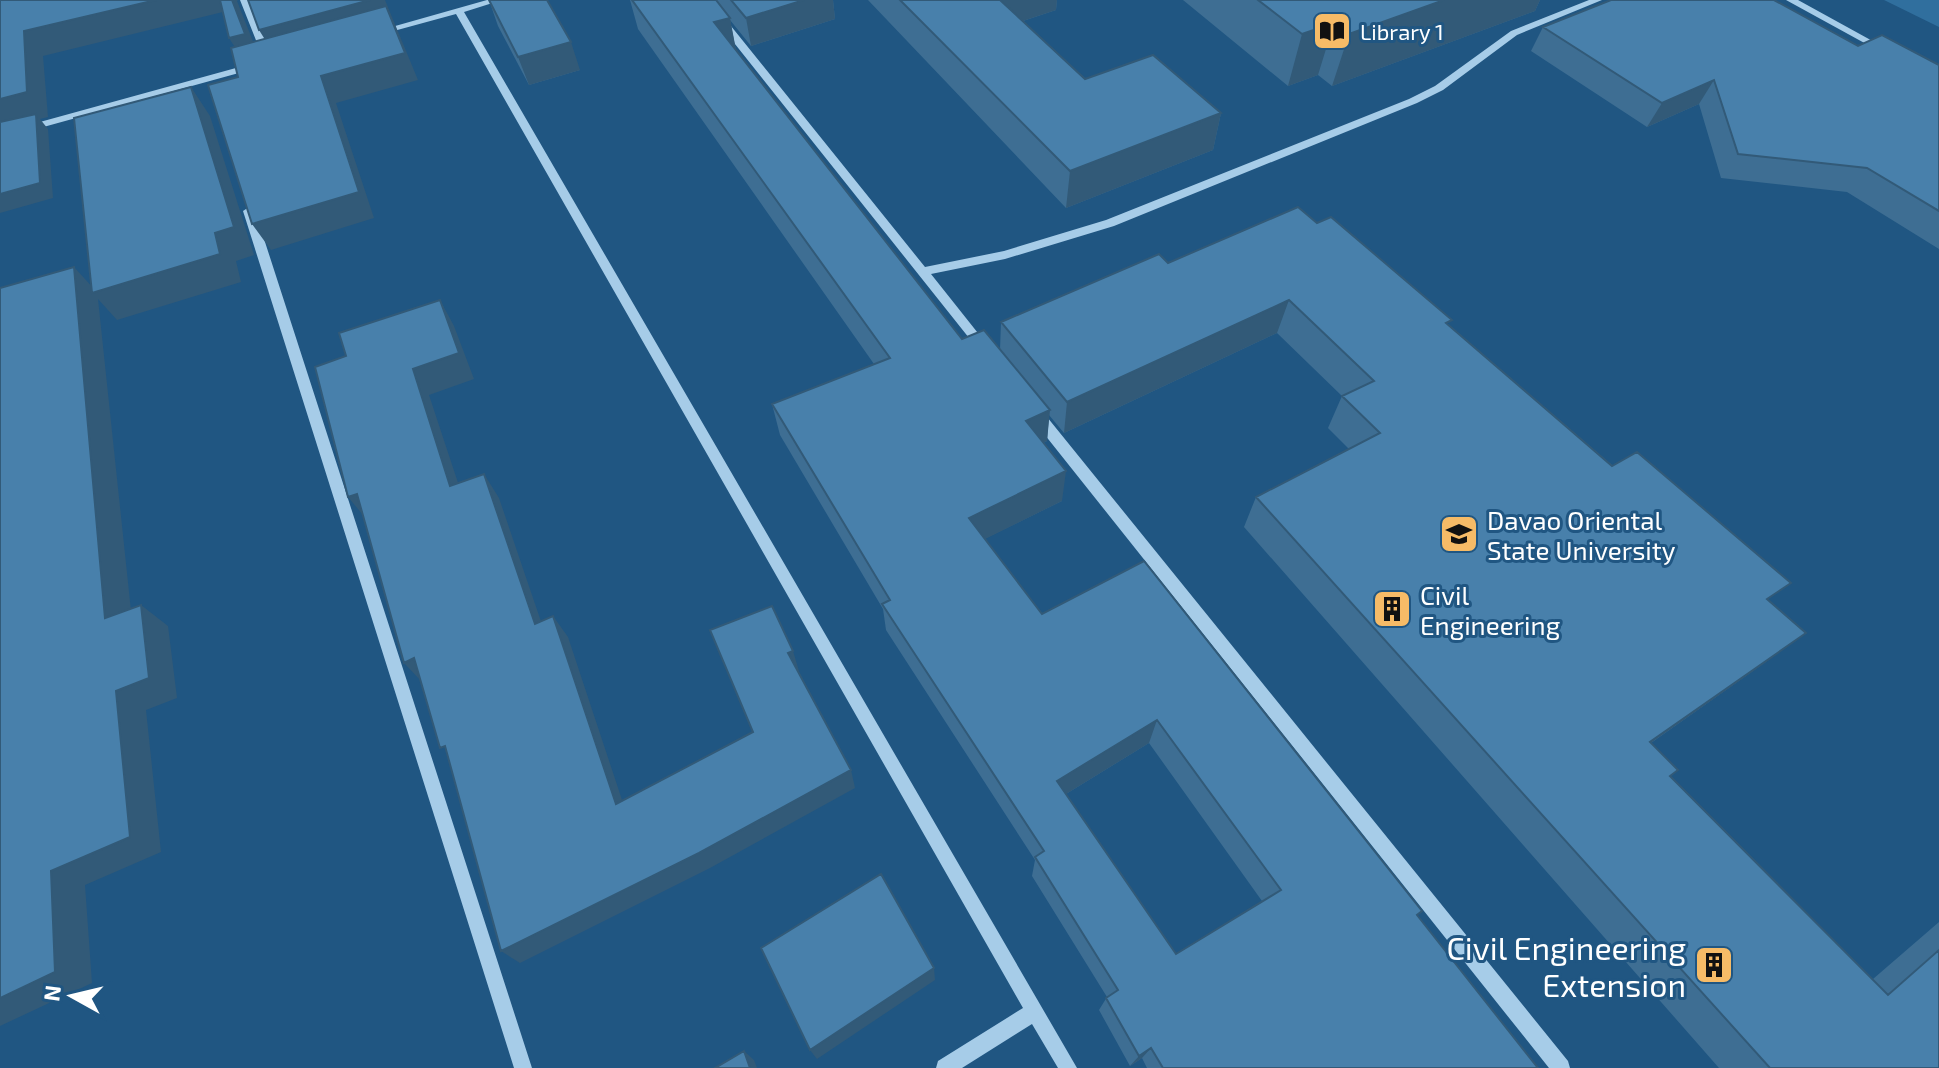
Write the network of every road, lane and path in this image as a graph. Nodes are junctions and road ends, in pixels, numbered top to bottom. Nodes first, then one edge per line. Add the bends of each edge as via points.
1 (245, 0) edge
2 (705, 0) edge
3 (1597, 0) edge
4 (1791, 0) edge
5 (493, 1) edge
6 (458, 10) junction
7 (371, 34) edge
8 (1888, 53) edge
9 (284, 58) edge
10 (269, 62) junction
11 (207, 79) junction
12 (212, 94) edge
13 (0, 136) edge
14 (246, 201) edge
15 (923, 272) junction
16 (993, 359) edge
17 (1032, 409) edge
18 (1036, 1011) junction
19 (523, 1068) edge
20 (945, 1068) edge
21 (1068, 1068) edge
22 (1561, 1068) edge

1 - 10 street
2 - 15 street
3 - 15 street via 1514,33 1439,88 1343,130 1110,223 1005,255
4 - 8 street
5 - 6 street
6 - 7 street
6 - 18 street
9 - 10 street
10 - 11 street
11 - 12 street
11 - 13 street
14 - 19 street
15 - 16 street
17 - 22 street
18 - 20 street
18 - 21 street

